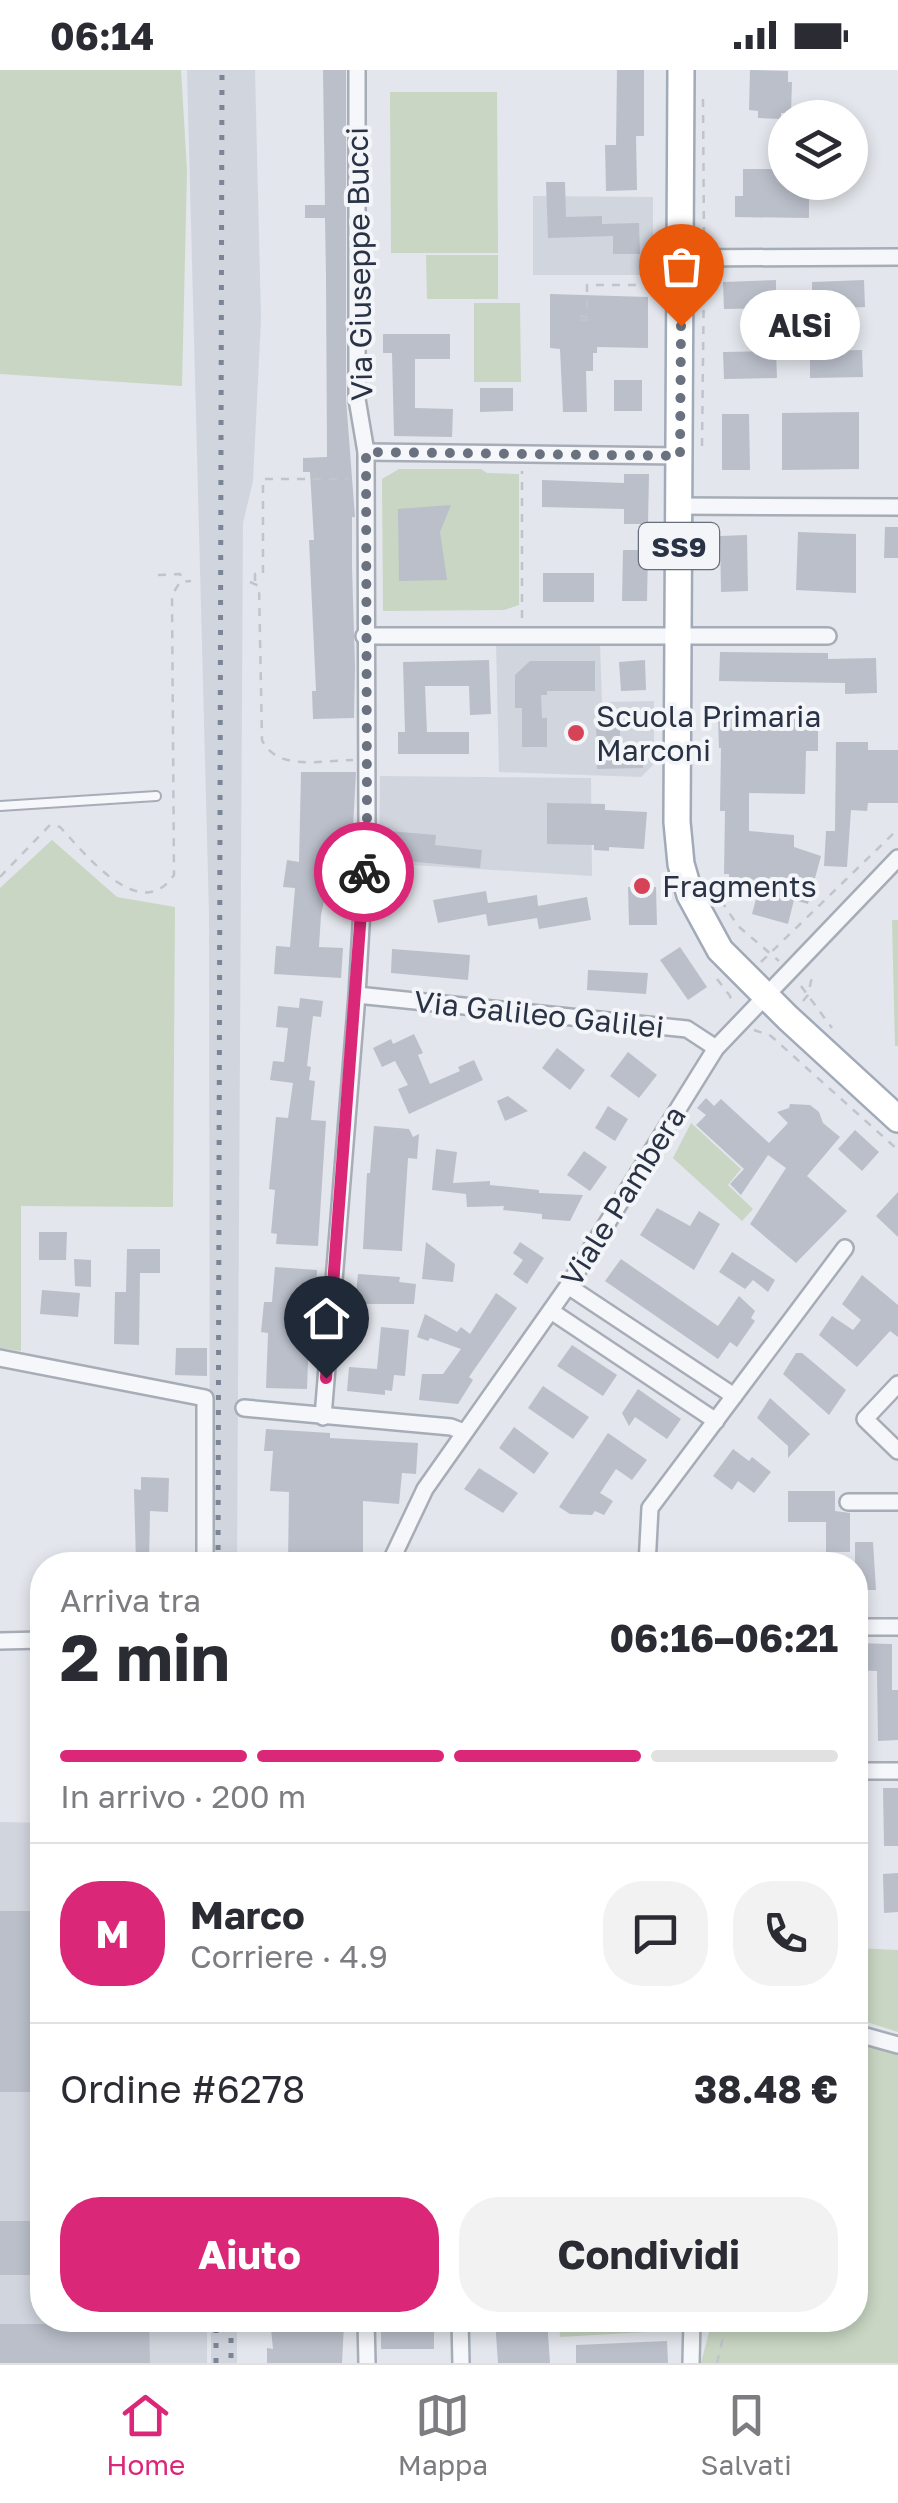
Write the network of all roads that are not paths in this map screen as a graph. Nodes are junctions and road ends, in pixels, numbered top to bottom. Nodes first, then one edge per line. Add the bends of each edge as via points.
1 (357, 70) edge
2 (681, 70) edge
3 (898, 257) edge
4 (682, 258) junction
5 (366, 452) junction
6 (680, 456) junction
7 (680, 506) junction
8 (898, 507) edge
9 (677, 634) junction
10 (364, 636) junction
11 (828, 636) dead end
12 (156, 796) dead end
13 (0, 806) edge
14 (898, 858) edge
15 (357, 995) junction
16 (765, 995) junction
17 (716, 1048) junction
18 (898, 1119) edge
19 (845, 1248) dead end
20 (568, 1286) junction
21 (552, 1310) junction
22 (0, 1358) edge
23 (898, 1384) edge
24 (734, 1396) junction
25 (244, 1408) dead end
26 (323, 1417) junction
27 (716, 1420) junction
28 (464, 1432) junction
29 (898, 1451) edge
30 (848, 1502) dead end
31 (898, 1502) edge
32 (204, 1552) edge
33 (394, 1552) edge
34 (648, 1552) edge
35 (898, 1626) edge
36 (868, 1627) edge
37 (30, 1640) edge
38 (0, 1641) edge
39 (868, 1771) edge
40 (898, 1771) edge
41 (868, 2035) edge
42 (898, 2045) edge
43 (366, 2332) edge
44 (460, 2332) edge
45 (692, 2332) edge
46 (367, 2363) edge
47 (461, 2363) edge
48 (691, 2363) edge

1 - 5 street, Via Giuseppe Bucci via 357,399
2 - 4 main road, SS9
3 - 4 street
4 - 6 main road, SS9
5 - 6 street
5 - 10 street, Via Giuseppe Bucci
6 - 7 main road, SS9
7 - 8 street
7 - 9 main road, SS9
9 - 10 street
9 - 11 street
9 - 16 main road, SS9 via 681,864 720,950
10 - 15 street, Via Giuseppe Bucci via 367,822
12 - 13 lane
14 - 16 street, Viale Pambera
15 - 17 street, Via Galileo Galilei via 687,1030
15 - 26 street, Via Giuseppe Bucci
16 - 17 street, Viale Pambera
16 - 18 main road, SS9
17 - 20 street, Viale Pambera
19 - 24 street
20 - 21 street, Viale Pambera
20 - 24 street
21 - 27 street
21 - 28 street, Viale Pambera
22 - 32 street via 205,1398
23 - 29 street via 864,1419
24 - 27 street
25 - 26 street
26 - 28 street
27 - 34 street via 650,1508
28 - 33 street, Viale Pambera via 425,1489
30 - 31 street
35 - 36 street
37 - 38 street
39 - 40 street
41 - 42 street
43 - 46 street
44 - 47 street
45 - 48 street

